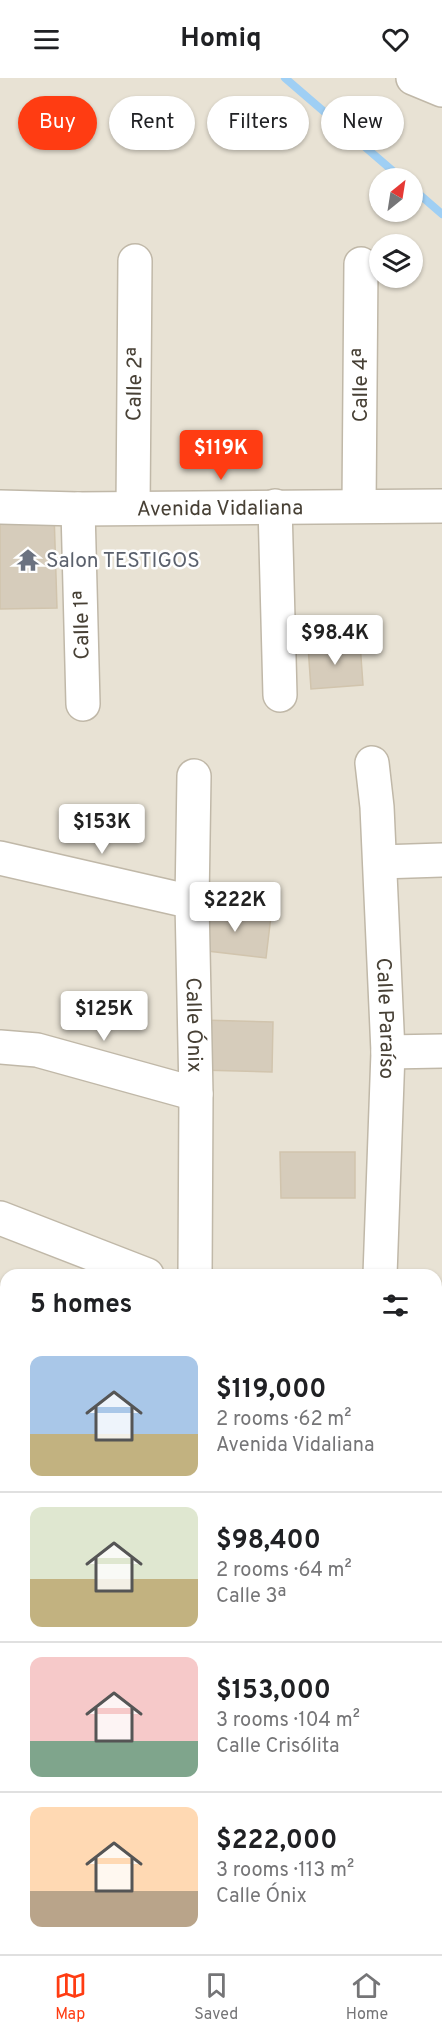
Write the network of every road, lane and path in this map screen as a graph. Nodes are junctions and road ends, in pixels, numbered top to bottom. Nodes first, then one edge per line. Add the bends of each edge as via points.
1 (413, 78) edge
2 (442, 90) edge
3 (135, 261) dead end
4 (361, 264) dead end
5 (275, 506) junction
6 (359, 506) junction
7 (442, 506) edge
8 (0, 507) edge
9 (133, 508) junction
10 (78, 509) junction
11 (280, 695) dead end
12 (83, 704) dead end
13 (372, 763) dead end
14 (194, 776) dead end
15 (0, 858) edge
16 (442, 860) edge
17 (380, 862) junction
18 (192, 902) junction
19 (0, 1047) edge
20 (442, 1051) edge
21 (388, 1052) junction
22 (196, 1094) junction
23 (0, 1218) edge
24 (132, 1269) edge
25 (195, 1269) edge
26 (380, 1269) edge

1 - 2 street
3 - 9 street, Calle 2ª
4 - 6 street, Calle 4ª
5 - 6 street, Avenida Vidaliana
5 - 9 street, Avenida Vidaliana
5 - 11 street
6 - 7 street, Avenida Vidaliana
8 - 10 street, Avenida Vidaliana
9 - 10 street, Avenida Vidaliana
10 - 12 street, Calle 1ª
13 - 17 street, Calle Paraíso
14 - 18 street, Calle Ónix
15 - 18 street
16 - 17 street
17 - 21 street, Calle Paraíso
18 - 22 street, Calle Ónix
19 - 22 street via 37,1050
20 - 21 street
21 - 26 street, Calle Paraíso
22 - 25 street, Calle Ónix
23 - 24 street

